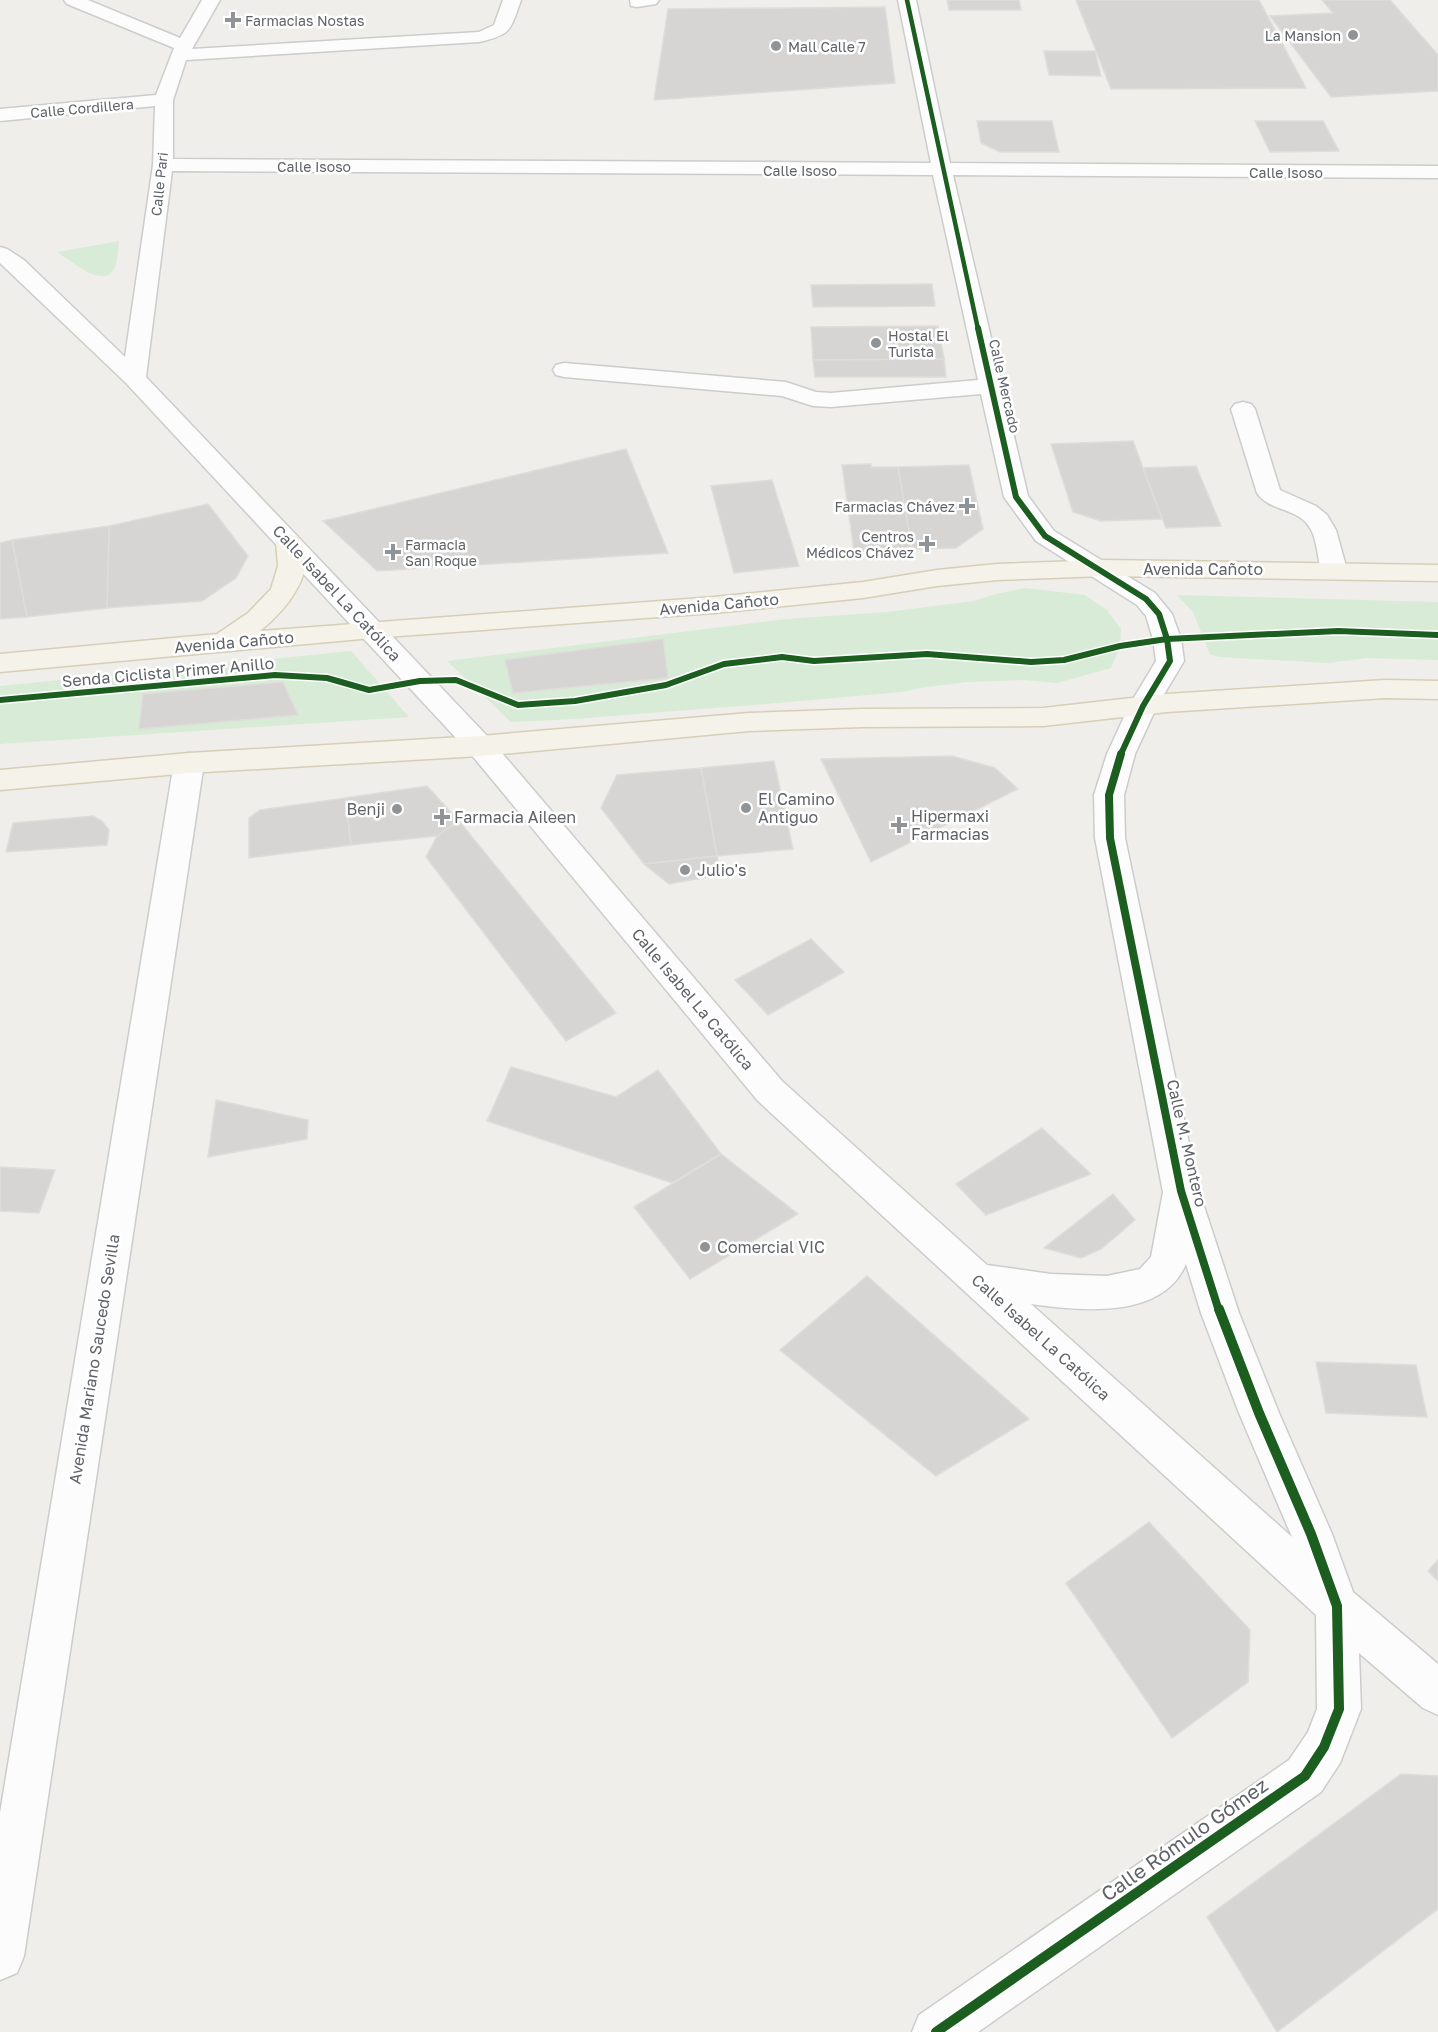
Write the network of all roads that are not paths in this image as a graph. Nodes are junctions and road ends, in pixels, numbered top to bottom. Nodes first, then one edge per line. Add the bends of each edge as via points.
1 (73, 0) edge
2 (211, 0) edge
3 (512, 0) edge
4 (907, 0) edge
5 (182, 50) junction
6 (164, 100) junction
7 (0, 115) edge
8 (163, 165) junction
9 (942, 171) junction
10 (1438, 172) edge
11 (0, 253) edge
12 (564, 370) dead end
13 (135, 378) junction
14 (991, 386) junction
15 (1244, 409) dead end
16 (289, 542) junction
17 (1095, 568) junction
18 (1334, 570) junction
19 (1438, 573) edge
20 (372, 629) junction
21 (224, 643) junction
22 (0, 663) edge
23 (1438, 690) edge
24 (1143, 706) junction
25 (480, 746) junction
26 (189, 763) junction
27 (0, 780) edge
28 (1181, 1191) junction
29 (979, 1280) junction
30 (1336, 1606) junction
31 (1438, 1693) edge
32 (0, 1956) edge
33 (936, 2032) edge

1 - 5 street
2 - 5 street, Calle Pari
3 - 5 street via 502,28 479,37
4 - 9 street, Calle Mercado
5 - 6 street, Calle Pari
6 - 7 street, Calle Cordillera
6 - 8 street, Calle Pari
8 - 9 street, Calle Isoso
8 - 13 street, Calle Pari
9 - 10 street, Calle Isoso
9 - 14 street, Calle Mercado
11 - 13 street, Calle Isabel La Católica
12 - 14 street via 786,389 813,399 831,400
13 - 16 street, Calle Isabel La Católica
14 - 17 street, Calle Mercado via 1016,497 1045,536
15 - 18 street via 1269,493 1319,521
16 - 20 street, Calle Isabel La Católica
16 - 21 main road via 291,568 281,594 258,620
17 - 18 main road, Avenida Cañoto
17 - 20 main road, Avenida Cañoto via 997,572 714,605
17 - 24 street, Calle Mercado via 1146,599 1162,622 1170,661
18 - 19 main road, Avenida Cañoto
20 - 21 main road, Avenida Cañoto
20 - 25 street, Calle Isabel La Católica
21 - 22 main road, Avenida Cañoto
23 - 24 main road via 1385,689
24 - 25 main road via 1043,717 749,722
24 - 28 street, Calle M. Montero via 1120,754 1109,795 1110,838
25 - 26 main road
25 - 29 street, Calle Isabel La Católica via 770,1091
26 - 27 main road
26 - 32 street, Avenida Mariano Saucedo Sevilla
28 - 29 street, Calle M. Montero via 1167,1266 1147,1284 1120,1293
28 - 30 street, Calle M. Montero via 1220,1314 1311,1534
29 - 30 street, Calle Isabel La Católica
30 - 31 street, Calle Isabel La Católica
30 - 33 street, Calle Rómulo Gómez via 1339,1709 1324,1747 1305,1776

